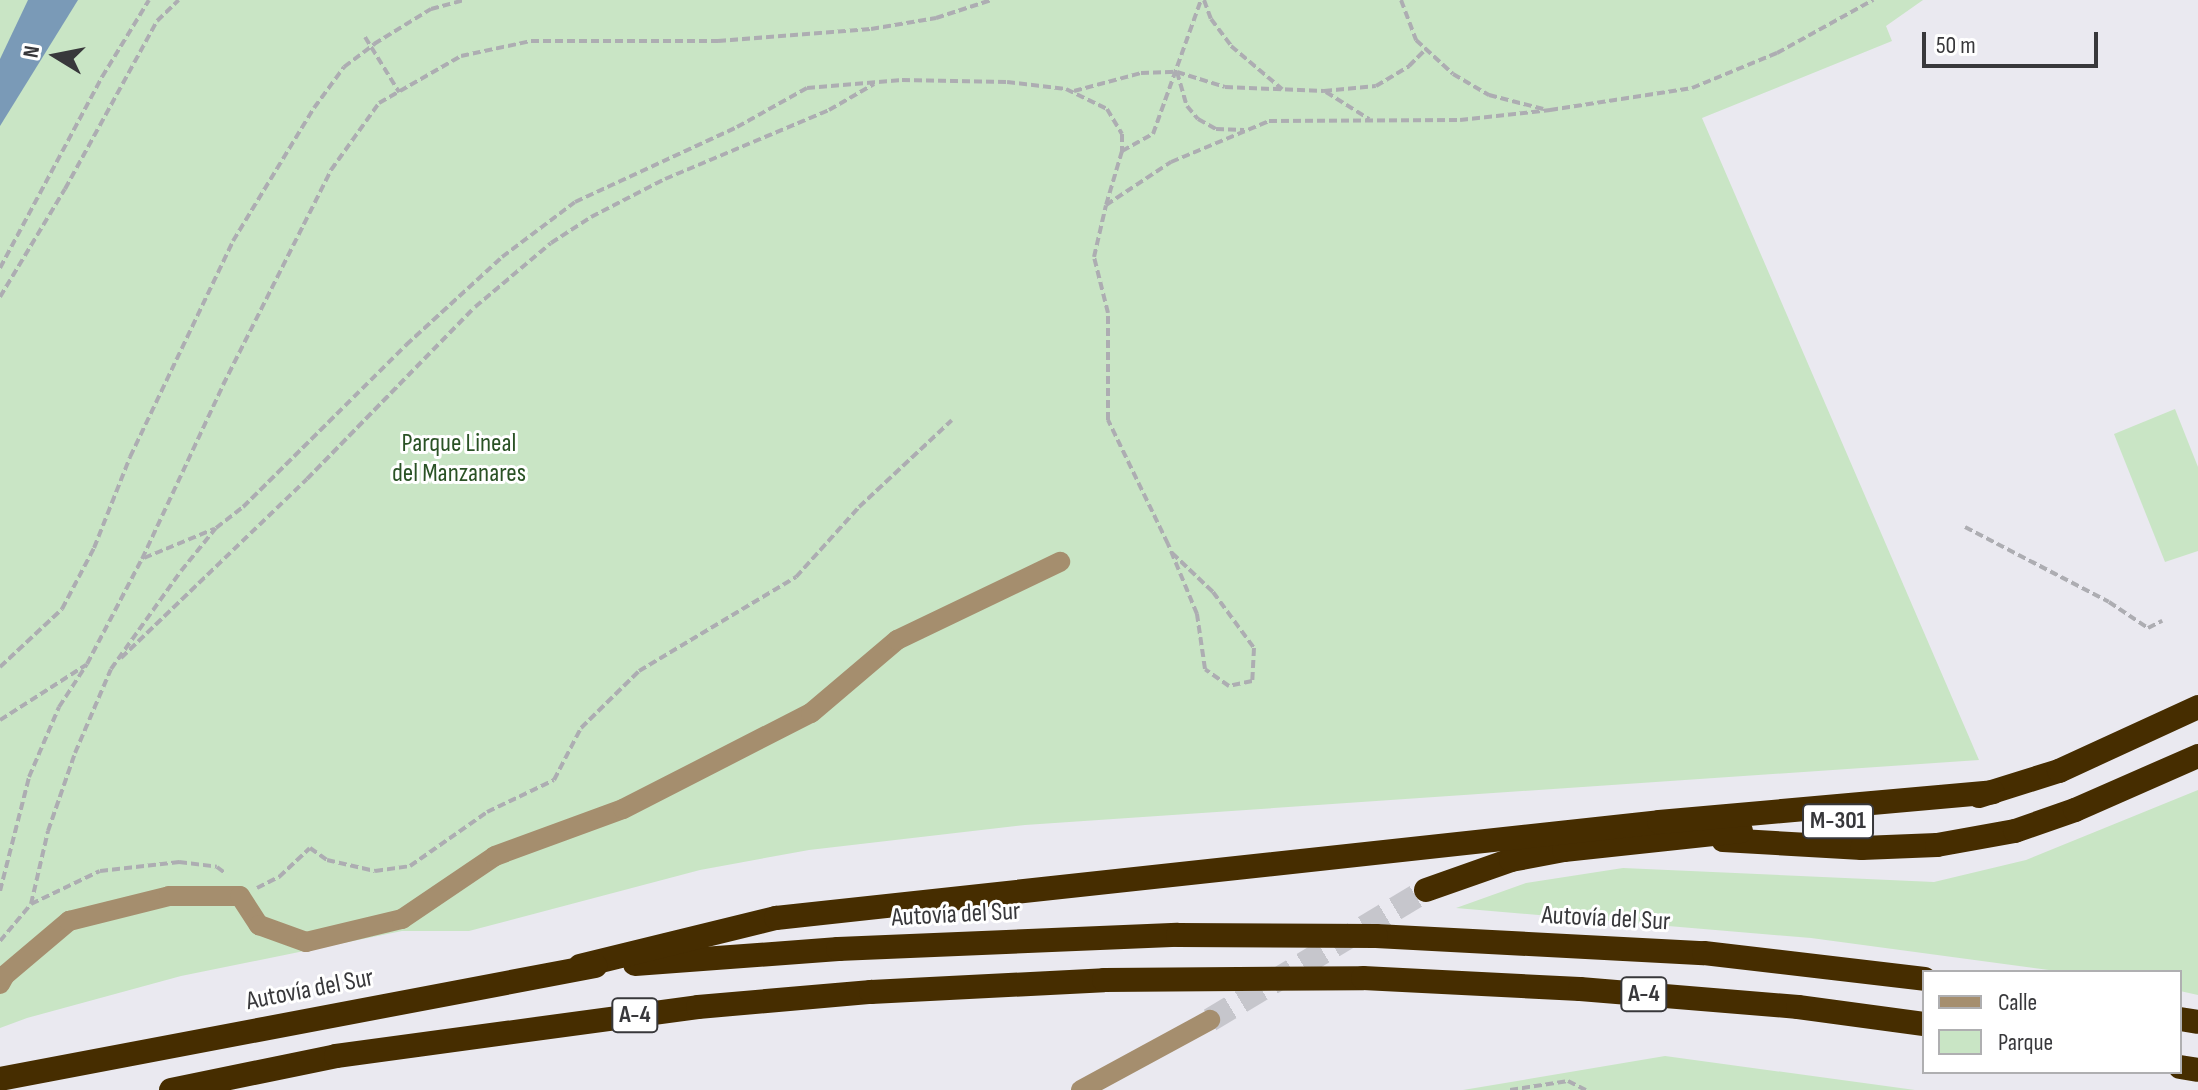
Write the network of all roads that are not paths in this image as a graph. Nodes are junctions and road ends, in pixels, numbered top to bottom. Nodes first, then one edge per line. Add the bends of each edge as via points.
1 (1060, 562) dead end
2 (2198, 707) edge
3 (2198, 756) edge
4 (1993, 792) junction
5 (1681, 837) junction
6 (1426, 890) tunnel mouth
7 (580, 966) junction
8 (1922, 979) edge
9 (0, 984) edge
10 (1210, 1020) tunnel mouth
11 (1922, 1024) edge
12 (0, 1079) edge
13 (171, 1090) edge
14 (1081, 1090) edge

1 - 9 street via 897,640 811,713 623,809 495,856 402,919 306,942 259,925 240,896 169,896 69,921
2 - 4 highway, M-301 via 2059,771
3 - 5 highway, M-301 via 2015,831 1937,845 1862,848
4 - 5 highway, M-301 via 1913,813
4 - 7 highway via 1659,822 776,918
5 - 6 highway, M-301 via 1511,860
7 - 8 highway, Autovía del Sur / A-4, bridge via 1178,935 1376,936 1704,953
7 - 12 highway, Autovía del Sur / A-4
10 - 14 street
11 - 13 highway, A-4 via 1798,1007 1580,989 1363,978 1104,980 698,1007 351,1054

